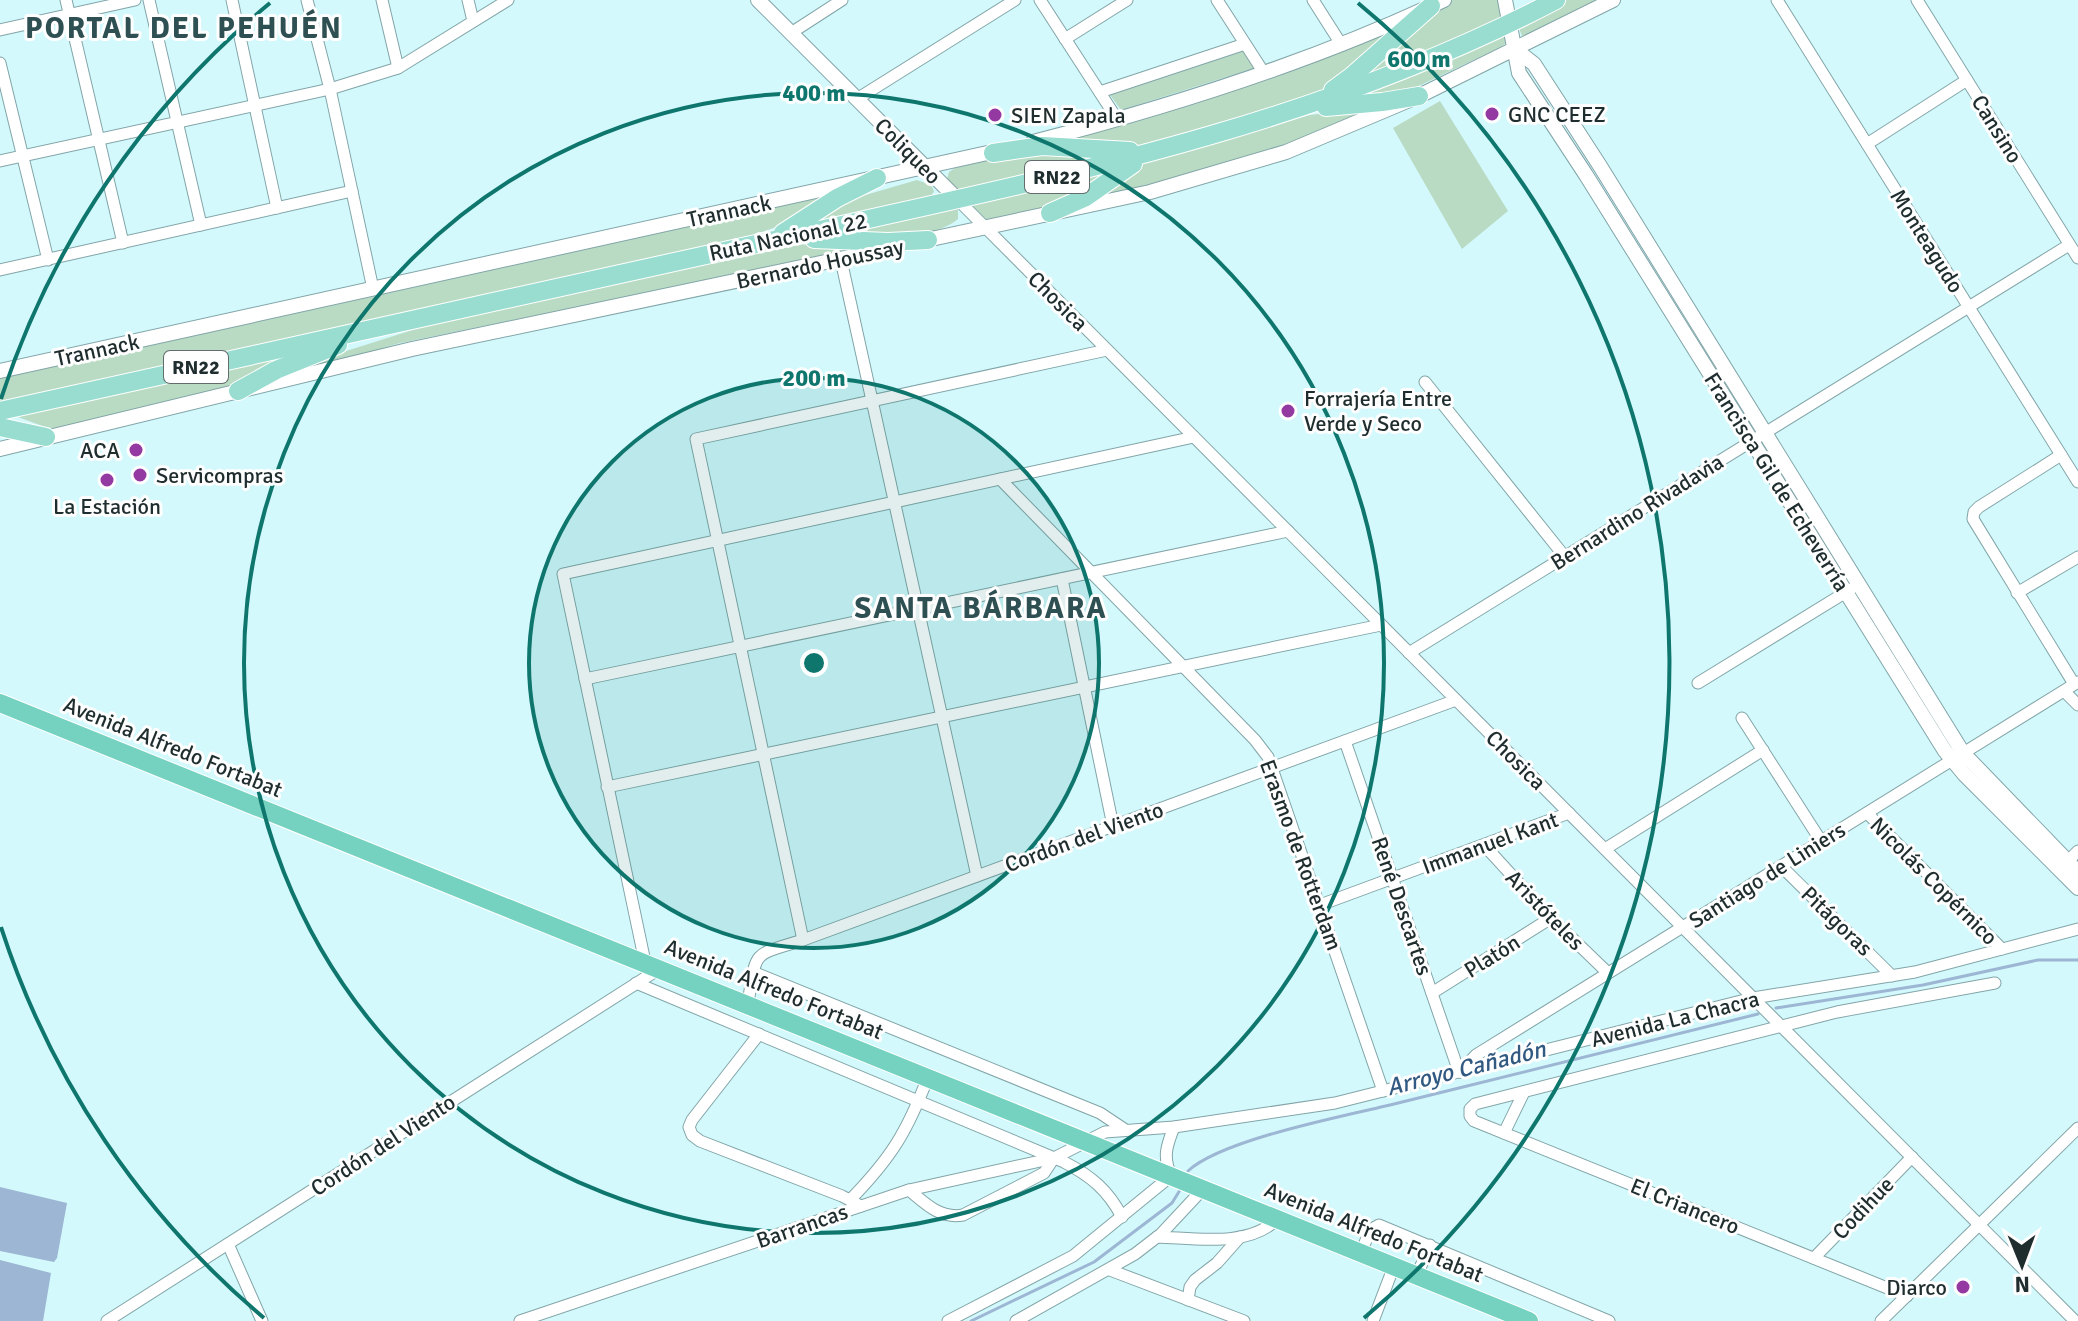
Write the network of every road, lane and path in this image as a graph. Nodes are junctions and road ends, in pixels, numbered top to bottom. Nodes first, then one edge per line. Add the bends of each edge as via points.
1 (66, 0) edge
2 (135, 0) edge
3 (149, 0) edge
4 (232, 0) edge
5 (307, 0) edge
6 (382, 0) edge
7 (468, 0) edge
8 (508, 0) edge
9 (758, 0) edge
10 (842, 0) edge
11 (1015, 0) edge
12 (1040, 0) edge
13 (1127, 0) edge
14 (1217, 0) edge
15 (1313, 0) edge
16 (1505, 0) edge
17 (1556, 0) edge
18 (1613, 0) edge
19 (1777, 0) edge
20 (1917, 0) edge
21 (1438, 3) edge
22 (70, 14) junction
23 (473, 21) junction
24 (1510, 23) junction
25 (0, 30) edge
26 (791, 33) junction
27 (1065, 39) junction
28 (1245, 44) junction
29 (1341, 44) junction
30 (1516, 50) junction
31 (0, 63) edge
32 (398, 68) junction
33 (1264, 73) junction
34 (1967, 80) junction
35 (330, 89) junction
36 (1100, 92) junction
37 (1419, 96) junction
38 (857, 99) junction
39 (254, 104) junction
40 (1309, 105) junction
41 (1272, 118) junction
42 (1117, 119) junction
43 (177, 121) junction
44 (99, 139) junction
45 (1188, 144) junction
46 (1867, 144) junction
47 (1157, 152) junction
48 (993, 153) junction
49 (23, 156) junction
50 (0, 161) edge
51 (1600, 166) junction
52 (926, 168) junction
53 (1586, 175) junction
54 (877, 178) junction
55 (352, 191) junction
56 (957, 199) junction
57 (277, 208) junction
58 (1050, 213) junction
59 (201, 225) junction
60 (984, 227) junction
61 (928, 240) junction
62 (763, 242) junction
63 (123, 243) junction
64 (2069, 245) junction
65 (2078, 258) edge
66 (48, 260) junction
67 (841, 260) junction
68 (0, 270) edge
69 (373, 289) junction
70 (1969, 307) junction
71 (392, 323) junction
72 (1107, 350) junction
73 (0, 371) edge
74 (1425, 382) dead end
75 (238, 391) junction
76 (872, 401) junction
77 (0, 411) edge
78 (0, 427) edge
79 (46, 437) junction
80 (1194, 437) junction
81 (1758, 437) junction
82 (0, 449) edge
83 (2061, 455) junction
84 (2074, 467) edge
85 (1000, 479) junction
86 (2078, 482) edge
87 (894, 502) junction
88 (1288, 531) junction
89 (718, 540) junction
90 (1565, 557) junction
91 (2078, 557) edge
92 (1092, 573) junction
93 (1062, 579) junction
94 (1852, 588) junction
95 (2017, 593) junction
96 (918, 609) junction
97 (1381, 625) junction
98 (740, 646) junction
99 (1409, 653) junction
100 (1183, 666) junction
101 (585, 679) junction
102 (1698, 683) dead end
103 (2072, 686) edge
104 (1084, 687) junction
105 (1456, 700) junction
106 (0, 703) edge
107 (2078, 705) edge
108 (942, 717) junction
109 (1742, 718) dead end
110 (1345, 741) junction
111 (1763, 750) junction
112 (763, 754) junction
113 (1957, 757) junction
114 (1273, 767) junction
115 (607, 787) junction
116 (1569, 813) junction
117 (1867, 813) junction
118 (1113, 826) junction
119 (1821, 841) junction
120 (1484, 845) junction
121 (1605, 849) junction
122 (2070, 863) edge
123 (1781, 866) junction
124 (977, 876) junction
125 (1392, 879) junction
126 (2078, 888) edge
127 (1320, 905) junction
128 (1551, 918) junction
129 (1682, 927) junction
130 (2078, 929) edge
131 (803, 940) junction
132 (2002, 949) junction
133 (652, 965) junction
134 (753, 972) junction
135 (1608, 973) junction
136 (1892, 976) junction
137 (636, 983) junction
138 (1995, 983) dead end
139 (1432, 993) junction
140 (1753, 998) junction
141 (748, 1003) junction
142 (1781, 1026) junction
143 (759, 1034) junction
144 (1459, 1072) junction
145 (928, 1077) junction
146 (1383, 1091) junction
147 (1524, 1092) junction
148 (919, 1101) junction
149 (1469, 1112) joint
150 (1174, 1127) junction
151 (2078, 1128) edge
152 (1124, 1129) junction
153 (1504, 1133) junction
154 (1084, 1141) junction
155 (1912, 1157) junction
156 (1054, 1158) junction
157 (1171, 1176) junction
158 (1203, 1189) junction
159 (909, 1190) junction
160 (856, 1203) junction
161 (1122, 1217) junction
162 (1277, 1219) junction
163 (1979, 1225) junction
164 (1240, 1236) junction
165 (1157, 1237) junction
166 (228, 1244) junction
167 (1430, 1245) junction
168 (1361, 1253) junction
169 (1814, 1258) junction
170 (1394, 1266) junction
171 (1110, 1270) junction
172 (1417, 1275) junction
173 (1907, 1296) junction
174 (1188, 1300) junction
175 (107, 1321) edge
176 (262, 1321) edge
177 (520, 1321) edge
178 (948, 1321) edge
179 (1016, 1321) edge
180 (1244, 1321) edge
181 (1373, 1321) edge
182 (1529, 1321) edge
183 (1609, 1321) edge
184 (1881, 1321) edge
185 (2075, 1321) edge

1 - 22 street
2 - 22 street
3 - 43 street
4 - 39 street
5 - 35 street
6 - 32 street
7 - 23 street
8 - 23 street
9 - 26 street, Coliqueo
10 - 26 street
11 - 38 street
12 - 27 street
13 - 27 street
14 - 28 street
15 - 29 street
16 - 24 street, Francisca Gil de Echeverría
17 - 24 main road, Ruta Nacional 22 / RN22
18 - 30 street, Bernardo Houssay
19 - 46 street, Monteagudo
20 - 34 street, Cansino
21 - 29 street, Trannack
21 - 40 main road
22 - 25 street
22 - 44 street
23 - 32 street
24 - 30 street, Francisca Gil de Echeverría
24 - 40 main road, Ruta Nacional 22 / RN22
26 - 38 street, Coliqueo
27 - 36 street
28 - 33 street
28 - 36 street
29 - 33 street, Trannack
30 - 37 street, Bernardo Houssay
30 - 51 street, Francisca Gil de Echeverría via 1534,64
30 - 53 street, Francisca Gil de Echeverría via 1519,73
31 - 49 street
32 - 35 street
33 - 42 street, Trannack
34 - 46 street
34 - 64 street, Cansino
35 - 39 street
35 - 55 street
36 - 42 street
37 - 41 main road
37 - 58 street, Bernardo Houssay via 1256,161 1150,192
38 - 52 street, Coliqueo
39 - 43 street
39 - 57 street
40 - 41 main road, Ruta Nacional 22 / RN22
41 - 45 main road, Ruta Nacional 22 / RN22
42 - 48 street, Trannack
43 - 44 street
43 - 59 street
44 - 49 street
44 - 63 street
45 - 47 main road, Ruta Nacional 22 / RN22
45 - 48 main road via 1115,152 1042,146
46 - 70 street, Monteagudo
47 - 56 main road, Ruta Nacional 22 / RN22
47 - 58 main road
48 - 52 street, Trannack
49 - 50 street
49 - 66 street
51 - 53 street
51 - 81 street, Francisca Gil de Echeverría
52 - 54 street, Trannack
52 - 56 street, Coliqueo
53 - 81 street, Francisca Gil de Echeverría
54 - 62 main road
54 - 69 street, Trannack
55 - 57 street
55 - 69 street
56 - 60 street, Chosica
56 - 62 main road, Ruta Nacional 22 / RN22
57 - 59 street
58 - 60 street, Bernardo Houssay
59 - 63 street
60 - 61 street, Bernardo Houssay
60 - 72 street, Chosica
61 - 62 main road
61 - 67 street, Bernardo Houssay
62 - 71 main road, Ruta Nacional 22 / RN22
63 - 66 street
64 - 65 street, Cansino
64 - 70 street, Bernardino Rivadavia
66 - 68 street
67 - 75 street, Bernardo Houssay via 412,349
67 - 76 street
69 - 73 street, Trannack
70 - 81 street, Bernardino Rivadavia
70 - 83 street, Monteagudo
71 - 75 main road
71 - 77 main road, Ruta Nacional 22 / RN22
72 - 76 street
72 - 80 street, Chosica
74 - 90 street
75 - 79 street, Bernardo Houssay
76 - 87 street
76 - 89 street via 696,439
78 - 79 main road
79 - 82 street, Bernardo Houssay
80 - 85 street
80 - 88 street, Chosica
81 - 90 street, Bernardino Rivadavia
81 - 94 street, Francisca Gil de Echeverría
83 - 84 street, Monteagudo
83 - 95 street via 1972,515
84 - 86 street, Monteagudo
85 - 87 street
85 - 92 street, Erasmo de Rotterdam
87 - 89 street
87 - 96 street
88 - 92 street
88 - 97 street, Chosica
89 - 98 street
89 - 101 street via 563,574
90 - 99 street, Bernardino Rivadavia
91 - 95 street
92 - 93 street
92 - 100 street, Erasmo de Rotterdam
93 - 96 street
93 - 104 street
94 - 102 street
94 - 113 street, Francisca Gil de Echeverría
95 - 103 street
96 - 98 street
96 - 108 street
97 - 99 street, Chosica
97 - 100 street
98 - 101 street
98 - 112 street
99 - 105 street, Chosica
100 - 104 street
100 - 114 street, Erasmo de Rotterdam via 1255,740
101 - 115 street
103 - 107 street
103 - 113 street, Santiago de Liniers
104 - 108 street
104 - 118 street
105 - 110 street, Cordón del Viento
105 - 116 street, Chosica
106 - 133 highway, Avenida Alfredo Fortabat
108 - 112 street
108 - 124 street
109 - 111 street
110 - 114 street, Cordón del Viento
110 - 125 street, René Descartes
111 - 119 street
111 - 121 street
112 - 115 street
112 - 131 street
113 - 117 street, Santiago de Liniers
113 - 122 street, Francisca Gil de Echeverría
114 - 118 street, Cordón del Viento
114 - 127 street, Erasmo de Rotterdam
115 - 133 street
116 - 120 street, Immanuel Kant
116 - 121 street, Chosica
117 - 119 street, Santiago de Liniers
117 - 132 street, Nicolás Copérnico
118 - 124 street, Cordón del Viento
119 - 123 street, Santiago de Liniers
120 - 125 street, Immanuel Kant
120 - 128 street, Aristóteles
121 - 129 street, Chosica
122 - 126 street, Francisca Gil de Echeverría
123 - 129 street, Santiago de Liniers
123 - 136 street, Pitágoras
124 - 131 street, Cordón del Viento
125 - 127 street, Immanuel Kant
125 - 139 street, René Descartes
127 - 146 street, Erasmo de Rotterdam
128 - 135 street, Aristóteles
128 - 139 street, Platón
129 - 135 street, Santiago de Liniers
129 - 140 street, Chosica
130 - 132 street, Avenida La Chacra
131 - 134 street, Cordón del Viento via 761,953
132 - 136 street, Avenida La Chacra
133 - 137 street, Cordón del Viento
133 - 141 highway, Avenida Alfredo Fortabat
134 - 141 street
134 - 152 street via 1100,1113
135 - 144 street, Santiago de Liniers via 1476,1055
136 - 140 street, Avenida La Chacra
137 - 143 street
137 - 166 street, Cordón del Viento
138 - 142 street, Avenida La Chacra
139 - 144 street, René Descartes
140 - 142 street, Chosica
140 - 144 street, Avenida La Chacra
141 - 145 highway, Avenida Alfredo Fortabat
142 - 147 street, Avenida La Chacra
142 - 155 street, Chosica
143 - 148 street
143 - 160 street via 692,1120 692,1135
144 - 146 street, Avenida La Chacra
145 - 148 street
145 - 154 highway, Avenida Alfredo Fortabat
146 - 150 street, Avenida La Chacra via 1314,1107
147 - 149 street, Avenida La Chacra via 1475,1104
147 - 153 street
148 - 156 street
148 - 160 street via 890,1157
149 - 153 street, El Criancero via 1474,1121
150 - 152 street, Avenida La Chacra
150 - 157 street via 1165,1161
151 - 163 street
152 - 154 street, Avenida La Chacra
153 - 169 street, El Criancero
154 - 156 street, Barrancas
154 - 157 highway, Avenida Alfredo Fortabat
155 - 163 street, Chosica
155 - 169 street, Codihue
156 - 159 street, Barrancas
156 - 159 street via 1044,1173 963,1215 940,1214
156 - 161 street via 1097,1182
157 - 158 highway, Avenida Alfredo Fortabat
157 - 161 street
158 - 162 highway, Avenida Alfredo Fortabat
158 - 165 street
159 - 160 street, Barrancas
160 - 177 street, Barrancas
161 - 178 street via 1063,1262
162 - 164 street via 1254,1234
162 - 168 highway, Avenida Alfredo Fortabat
163 - 173 street
163 - 185 street, Chosica
164 - 165 street
164 - 174 street via 1195,1280
165 - 171 street
166 - 175 street, Cordón del Viento
166 - 176 street
167 - 168 street via 1374,1225
167 - 172 street
167 - 183 street
168 - 170 highway, Avenida Alfredo Fortabat
169 - 173 street, El Criancero
170 - 172 highway, Avenida Alfredo Fortabat
170 - 181 street
171 - 174 street
171 - 179 street
172 - 182 highway, Avenida Alfredo Fortabat
173 - 184 street
174 - 180 street

